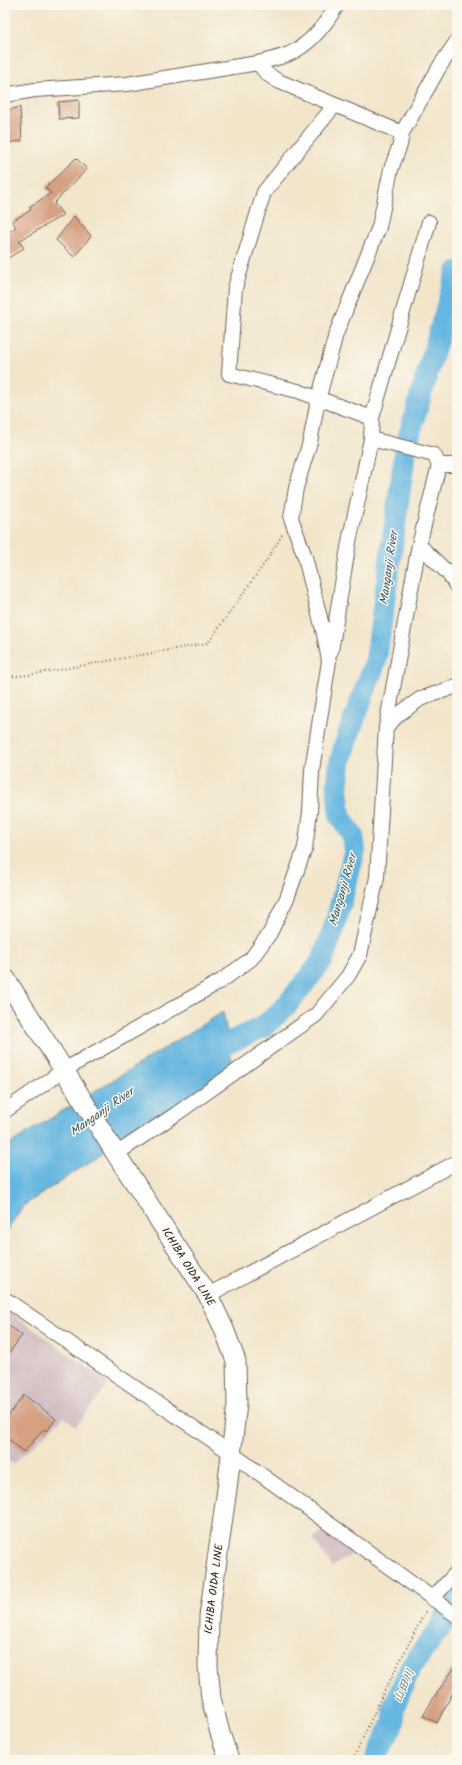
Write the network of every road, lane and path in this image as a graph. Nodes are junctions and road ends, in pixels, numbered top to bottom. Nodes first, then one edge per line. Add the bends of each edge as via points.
1 (337, 5) edge
2 (457, 41) edge
3 (258, 63) junction
4 (5, 95) edge
5 (334, 106) junction
6 (402, 134) junction
7 (429, 222) dead end
8 (318, 400) junction
9 (372, 418) junction
10 (370, 439) junction
11 (437, 460) junction
12 (457, 465) edge
13 (291, 518) junction
14 (419, 545) junction
15 (457, 586) edge
16 (329, 661) junction
17 (5, 677) edge
18 (457, 686) edge
19 (386, 727) junction
20 (5, 978) edge
21 (66, 1074) junction
22 (5, 1111) edge
23 (112, 1150) junction
24 (457, 1162) edge
25 (208, 1295) junction
26 (5, 1298) edge
27 (231, 1453) junction
28 (457, 1572) edge
29 (435, 1600) junction
30 (457, 1616) edge
31 (229, 1760) edge
32 (353, 1760) edge

1 - 3 street via 325,24 290,54
2 - 6 street
3 - 4 street via 127,84 35,90
3 - 5 street via 278,81
5 - 6 street
5 - 8 street via 264,192 235,288 229,374 298,391
6 - 8 street via 391,169 379,226 336,334
7 - 9 street
8 - 9 street
8 - 13 street
9 - 10 street
10 - 11 street
10 - 16 street
11 - 12 street
11 - 14 street
13 - 16 street via 305,557
13 - 17 path via 269,557 208,642 29,675
14 - 15 street via 448,573
14 - 19 street
16 - 21 street via 312,770 305,848 287,898 270,933 252,958 221,981
18 - 19 street via 420,699
19 - 23 street via 377,877 360,955 348,976 316,1015 176,1114
20 - 21 main road, ICHIBA OIDA LINE
21 - 22 street
21 - 23 main road, ICHIBA OIDA LINE
23 - 25 main road, ICHIBA OIDA LINE
24 - 25 street
25 - 27 main road, ICHIBA OIDA LINE via 236,1361 237,1404
26 - 27 street
27 - 29 street
27 - 31 main road, ICHIBA OIDA LINE via 209,1617 208,1666 211,1698
28 - 29 street
29 - 30 street
29 - 32 path via 381,1698

